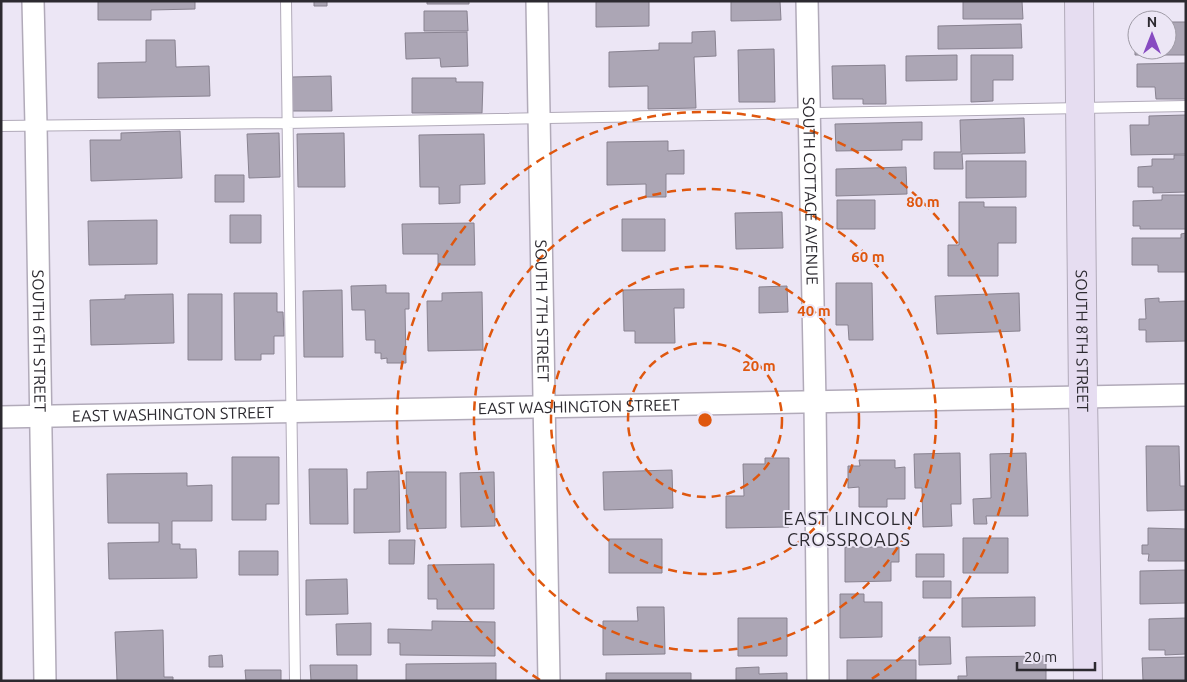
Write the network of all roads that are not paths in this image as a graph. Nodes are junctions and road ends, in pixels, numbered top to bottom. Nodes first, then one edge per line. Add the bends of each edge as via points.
1 (33, 1) edge
2 (286, 1) edge
3 (537, 1) edge
4 (807, 1) edge
5 (1079, 1) edge
6 (1186, 106) edge
7 (1081, 108) junction
8 (808, 113) junction
9 (539, 118) junction
10 (287, 123) junction
11 (36, 125) junction
12 (1, 126) edge
13 (1186, 396) edge
14 (1083, 397) junction
15 (815, 402) junction
16 (545, 407) junction
17 (291, 412) junction
18 (40, 416) junction
19 (1, 417) edge
20 (45, 681) edge
21 (295, 681) edge
22 (549, 681) edge
23 (818, 681) edge
24 (1088, 681) edge

1 - 11 street, SOUTH 6TH STREET
2 - 10 lane
3 - 9 street, SOUTH 7TH STREET
4 - 8 street, SOUTH COTTAGE AVENUE
5 - 7 main road, SOUTH 8TH STREET
6 - 7 lane
7 - 8 lane
7 - 14 main road, SOUTH 8TH STREET
8 - 9 lane
8 - 15 street, SOUTH COTTAGE AVENUE
9 - 10 lane
9 - 16 street, SOUTH 7TH STREET
10 - 11 lane
10 - 17 lane
11 - 12 lane
11 - 18 street, SOUTH 6TH STREET
13 - 14 street, EAST WASHINGTON STREET
14 - 15 street, EAST WASHINGTON STREET
14 - 24 main road, SOUTH 8TH STREET
15 - 16 street, EAST WASHINGTON STREET
15 - 23 street, SOUTH COTTAGE AVENUE
16 - 17 street, EAST WASHINGTON STREET
16 - 22 street, SOUTH 7TH STREET
17 - 18 street, EAST WASHINGTON STREET
17 - 21 lane
18 - 19 street, EAST WASHINGTON STREET
18 - 20 street, SOUTH 6TH STREET

